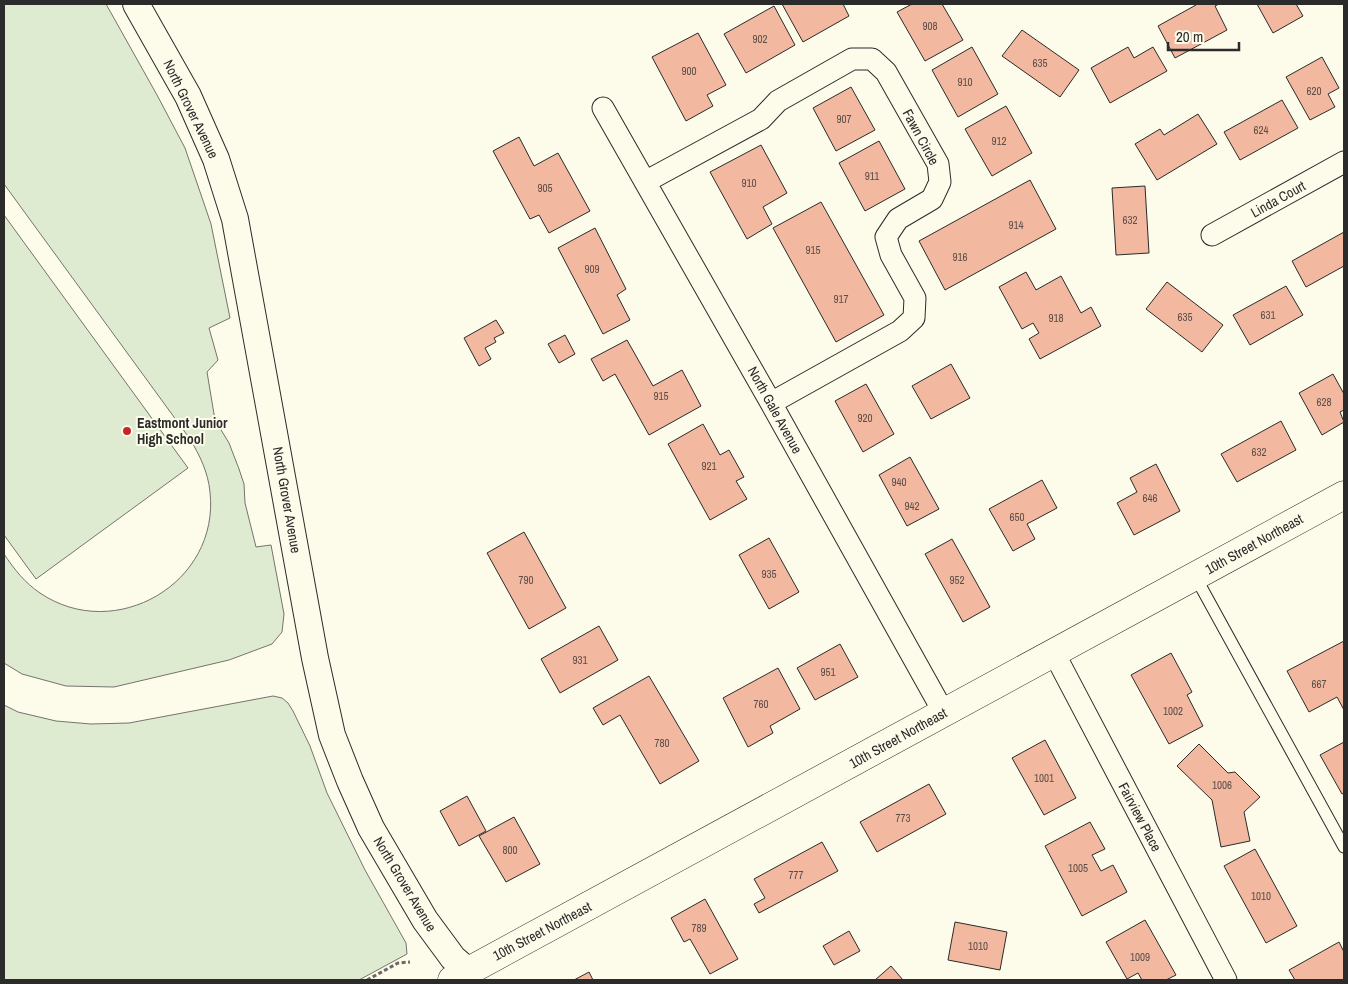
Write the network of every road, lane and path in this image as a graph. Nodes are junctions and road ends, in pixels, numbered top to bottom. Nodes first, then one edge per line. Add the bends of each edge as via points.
1 (136, 4) edge
2 (603, 108) dead end
3 (1344, 162) edge
4 (645, 182) junction
5 (1212, 235) dead end
6 (771, 402) junction
7 (1344, 495) edge
8 (1195, 576) junction
9 (1054, 653) junction
10 (944, 713) junction
11 (1344, 847) edge
12 (410, 962) dead end
13 (465, 977) edge
14 (367, 980) edge
15 (1226, 980) edge

1 - 13 street, North Grover Avenue via 188,96 216,159 235,219 332,735 371,828 425,920
2 - 4 street, North Gale Avenue
3 - 5 street, Linda Court
4 - 6 street, North Gale Avenue
4 - 6 street, Fawn Circle via 761,119 778,101 852,59 872,59 886,72 938,164 940,182 932,199 898,219 886,237 891,255 915,298 914,318 900,331
6 - 10 street, North Gale Avenue
7 - 8 main road, 10th Street Northeast
8 - 9 main road, 10th Street Northeast
8 - 11 lane
9 - 10 main road, 10th Street Northeast
9 - 15 street, Fairview Place
10 - 13 main road, 10th Street Northeast
12 - 14 path via 398,963

